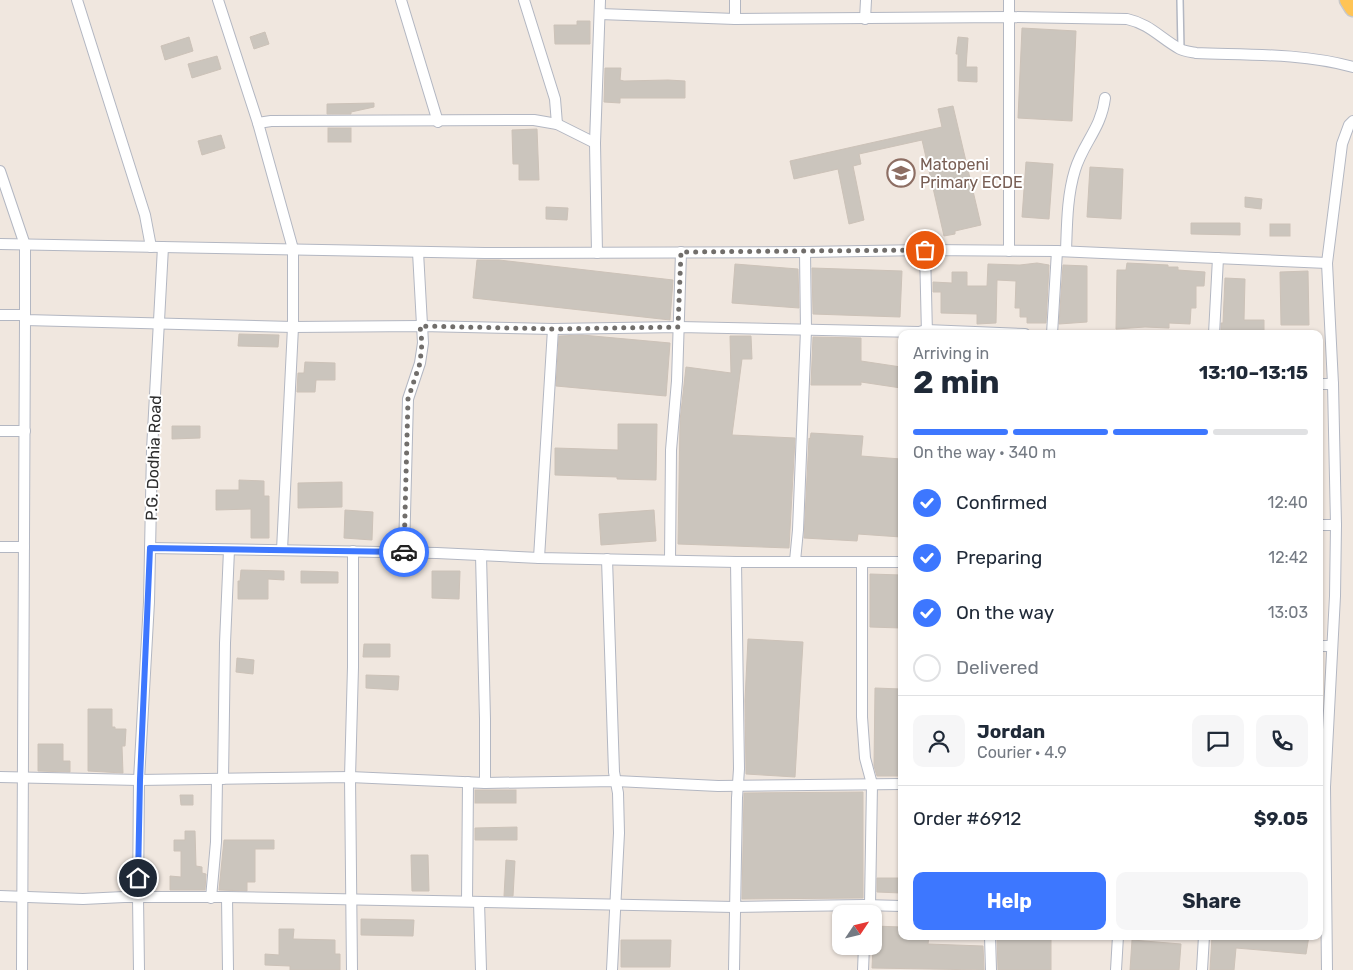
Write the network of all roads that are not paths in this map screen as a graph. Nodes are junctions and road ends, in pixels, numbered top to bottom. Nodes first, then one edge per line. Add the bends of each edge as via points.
1 (77, 0) edge
2 (218, 0) edge
3 (401, 0) edge
4 (524, 0) edge
5 (600, 0) edge
6 (735, 0) edge
7 (866, 0) edge
8 (1009, 0) edge
9 (1180, 0) edge
10 (1348, 0) edge
11 (1353, 8) edge
12 (600, 14) junction
13 (1009, 17) junction
14 (734, 19) junction
15 (865, 19) junction
16 (1181, 49) junction
17 (1353, 67) edge
18 (1105, 98) dead end
19 (1353, 121) edge
20 (438, 122) junction
21 (258, 123) junction
22 (557, 124) junction
23 (595, 143) junction
24 (0, 171) edge
25 (0, 244) edge
26 (25, 245) junction
27 (151, 247) junction
28 (163, 247) junction
29 (294, 249) junction
30 (925, 250) junction
31 (1009, 251) junction
32 (1062, 251) junction
33 (418, 252) junction
34 (597, 252) junction
35 (681, 252) junction
36 (805, 252) junction
37 (1218, 258) junction
38 (1327, 262) junction
39 (0, 316) edge
40 (25, 318) junction
41 (160, 325) junction
42 (420, 326) junction
43 (293, 327) junction
44 (678, 327) junction
45 (553, 329) junction
46 (806, 330) junction
47 (926, 330) edge
48 (1052, 330) edge
49 (1214, 330) edge
50 (898, 332) edge
51 (1323, 384) edge
52 (1333, 384) junction
53 (0, 431) edge
54 (25, 431) junction
55 (1323, 525) edge
56 (1336, 525) junction
57 (0, 547) edge
58 (24, 547) junction
59 (150, 548) junction
60 (229, 550) junction
61 (282, 550) junction
62 (353, 552) junction
63 (404, 553) junction
64 (481, 556) junction
65 (538, 558) junction
66 (607, 559) junction
67 (670, 560) junction
68 (795, 561) junction
69 (736, 562) junction
70 (898, 562) edge
71 (862, 563) junction
72 (1323, 646) edge
73 (1332, 646) junction
74 (1323, 773) edge
75 (0, 777) edge
76 (350, 777) junction
77 (24, 778) junction
78 (220, 779) junction
79 (140, 780) junction
80 (616, 781) junction
81 (468, 782) junction
82 (485, 783) junction
83 (872, 784) junction
84 (898, 784) edge
85 (737, 786) junction
86 (0, 896) edge
87 (22, 896) junction
88 (138, 898) junction
89 (211, 898) junction
90 (228, 898) junction
91 (351, 900) junction
92 (467, 902) junction
93 (479, 902) junction
94 (614, 904) junction
95 (866, 905) edge
96 (898, 906) edge
97 (1323, 906) edge
98 (734, 907) junction
99 (882, 907) edge
100 (832, 908) edge
101 (990, 940) edge
102 (1118, 940) edge
103 (1204, 940) edge
104 (864, 955) edge
105 (22, 970) edge
106 (139, 970) edge
107 (228, 970) edge
108 (352, 970) edge
109 (481, 970) edge
110 (612, 970) edge
111 (734, 970) edge
112 (864, 970) edge
113 (991, 970) edge
114 (1116, 970) edge
115 (1202, 970) edge
116 (1327, 970) edge

1 - 27 street via 145,215
2 - 21 street
3 - 20 street
4 - 22 street via 555,99
5 - 12 street
6 - 14 street
7 - 15 street
8 - 13 street
9 - 16 lane
10 - 11 main road
12 - 14 street
12 - 23 street
13 - 15 street
13 - 16 street via 1138,21
13 - 31 street
14 - 15 street
16 - 17 street via 1196,53 1289,56
18 - 32 street via 1097,129 1076,168
19 - 38 street via 1342,144
20 - 21 street
20 - 22 street via 534,120
21 - 29 street
22 - 23 street
23 - 34 street
24 - 26 street
25 - 26 street
26 - 27 street
26 - 40 street
27 - 28 street
28 - 29 street
28 - 41 street, P.G. Dodhia Road
29 - 33 street
29 - 43 street
30 - 31 street
30 - 36 street
30 - 47 street
31 - 32 street
32 - 37 street
32 - 48 street
33 - 34 street
33 - 42 street
34 - 35 street
35 - 36 street
35 - 44 street
36 - 46 street
37 - 38 street
37 - 49 street
38 - 52 street
39 - 40 street
40 - 41 street
40 - 54 street
41 - 43 street
41 - 59 street, P.G. Dodhia Road
42 - 43 street
42 - 45 street
42 - 63 street via 420,363 408,399
43 - 61 street
44 - 45 street
44 - 46 street
44 - 67 street via 671,450
45 - 65 street
46 - 50 street
46 - 68 street
51 - 52 street
52 - 56 street
53 - 54 street
54 - 58 street
55 - 56 street
56 - 73 street
57 - 58 street
58 - 77 street
59 - 60 street
59 - 79 street, P.G. Dodhia Road
60 - 61 street
60 - 78 street
61 - 62 street
62 - 63 street
62 - 76 street
63 - 64 street
64 - 65 street
64 - 82 street
65 - 66 street
66 - 67 street
66 - 80 street
67 - 69 street
68 - 69 street
68 - 71 street
69 - 85 street
70 - 71 street
71 - 83 street via 862,717 865,758
72 - 73 street
73 - 74 street
75 - 77 street
76 - 78 street
76 - 81 street
76 - 91 street
77 - 79 street
77 - 87 street
78 - 79 street
78 - 89 street
79 - 88 street, P.G. Dodhia Road
80 - 82 street
80 - 85 street
80 - 94 street via 619,833
81 - 82 street
81 - 92 street
83 - 84 street
83 - 85 street
83 - 95 street
85 - 98 street
86 - 87 street
87 - 88 street
87 - 105 street
88 - 89 street
88 - 106 street, P.G. Dodhia Road
89 - 90 street
90 - 91 street
90 - 107 street
91 - 92 street
91 - 108 street
92 - 93 street
93 - 94 street
93 - 109 street
94 - 98 street
94 - 110 street
96 - 99 street
97 - 116 street
98 - 100 street
98 - 111 street
101 - 113 street
102 - 114 street
103 - 115 street
104 - 112 street

